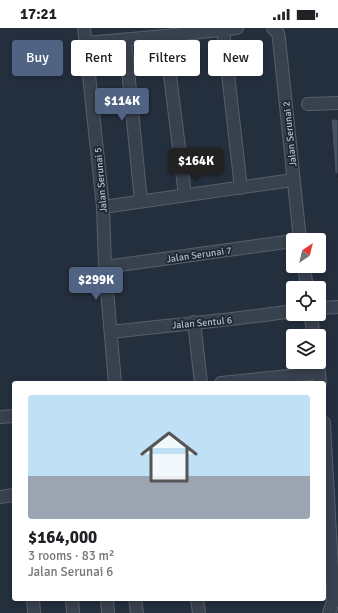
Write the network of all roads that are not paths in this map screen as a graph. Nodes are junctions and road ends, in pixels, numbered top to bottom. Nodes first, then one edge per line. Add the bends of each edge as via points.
1 (84, 28) edge
2 (237, 28) edge
3 (274, 28) edge
4 (223, 30) junction
5 (165, 36) junction
6 (86, 40) edge
7 (126, 40) joint
8 (89, 76) edge
9 (338, 103) edge
10 (308, 104) dead end
11 (293, 180) junction
12 (241, 188) junction
13 (185, 195) junction
14 (141, 201) junction
15 (103, 207) junction
16 (299, 233) edge
17 (286, 242) edge
18 (105, 267) junction
19 (338, 307) edge
20 (326, 308) edge
21 (286, 312) edge
22 (194, 322) junction
23 (111, 332) junction
24 (319, 373) edge
25 (115, 381) edge
26 (201, 381) edge
27 (241, 381) edge
28 (12, 416) edge
29 (0, 417) edge
30 (326, 492) edge
31 (12, 495) edge
32 (0, 497) edge
33 (327, 527) edge
34 (328, 571) edge
35 (33, 601) edge
36 (72, 601) edge
37 (107, 601) edge
38 (135, 601) edge
39 (197, 601) edge
40 (34, 613) edge
41 (73, 613) edge
42 (108, 613) edge
43 (137, 613) edge
44 (199, 613) edge
45 (329, 613) edge

1 - 6 street, Jalan Serunai 5
2 - 4 street
3 - 11 street, Jalan Serunai 2 via 279,39
4 - 5 street
4 - 12 street
5 - 7 street
5 - 13 street
7 - 14 street
8 - 15 street, Jalan Serunai 5
9 - 10 street
11 - 12 street
11 - 16 street, Jalan Serunai 2
12 - 13 street
13 - 14 street
14 - 15 street
15 - 18 street, Jalan Serunai 5
17 - 18 street, Jalan Serunai 7
18 - 23 street, Jalan Serunai 5
19 - 20 street
21 - 22 street, Jalan Sentul 6
22 - 23 street, Jalan Sentul 6
22 - 26 street
23 - 25 street, Jalan Serunai 5
24 - 27 street
28 - 29 street
30 - 33 street
31 - 32 street
33 - 34 street
34 - 45 street via 333,602
35 - 40 street
36 - 41 street
37 - 42 street
38 - 43 street
39 - 44 street

